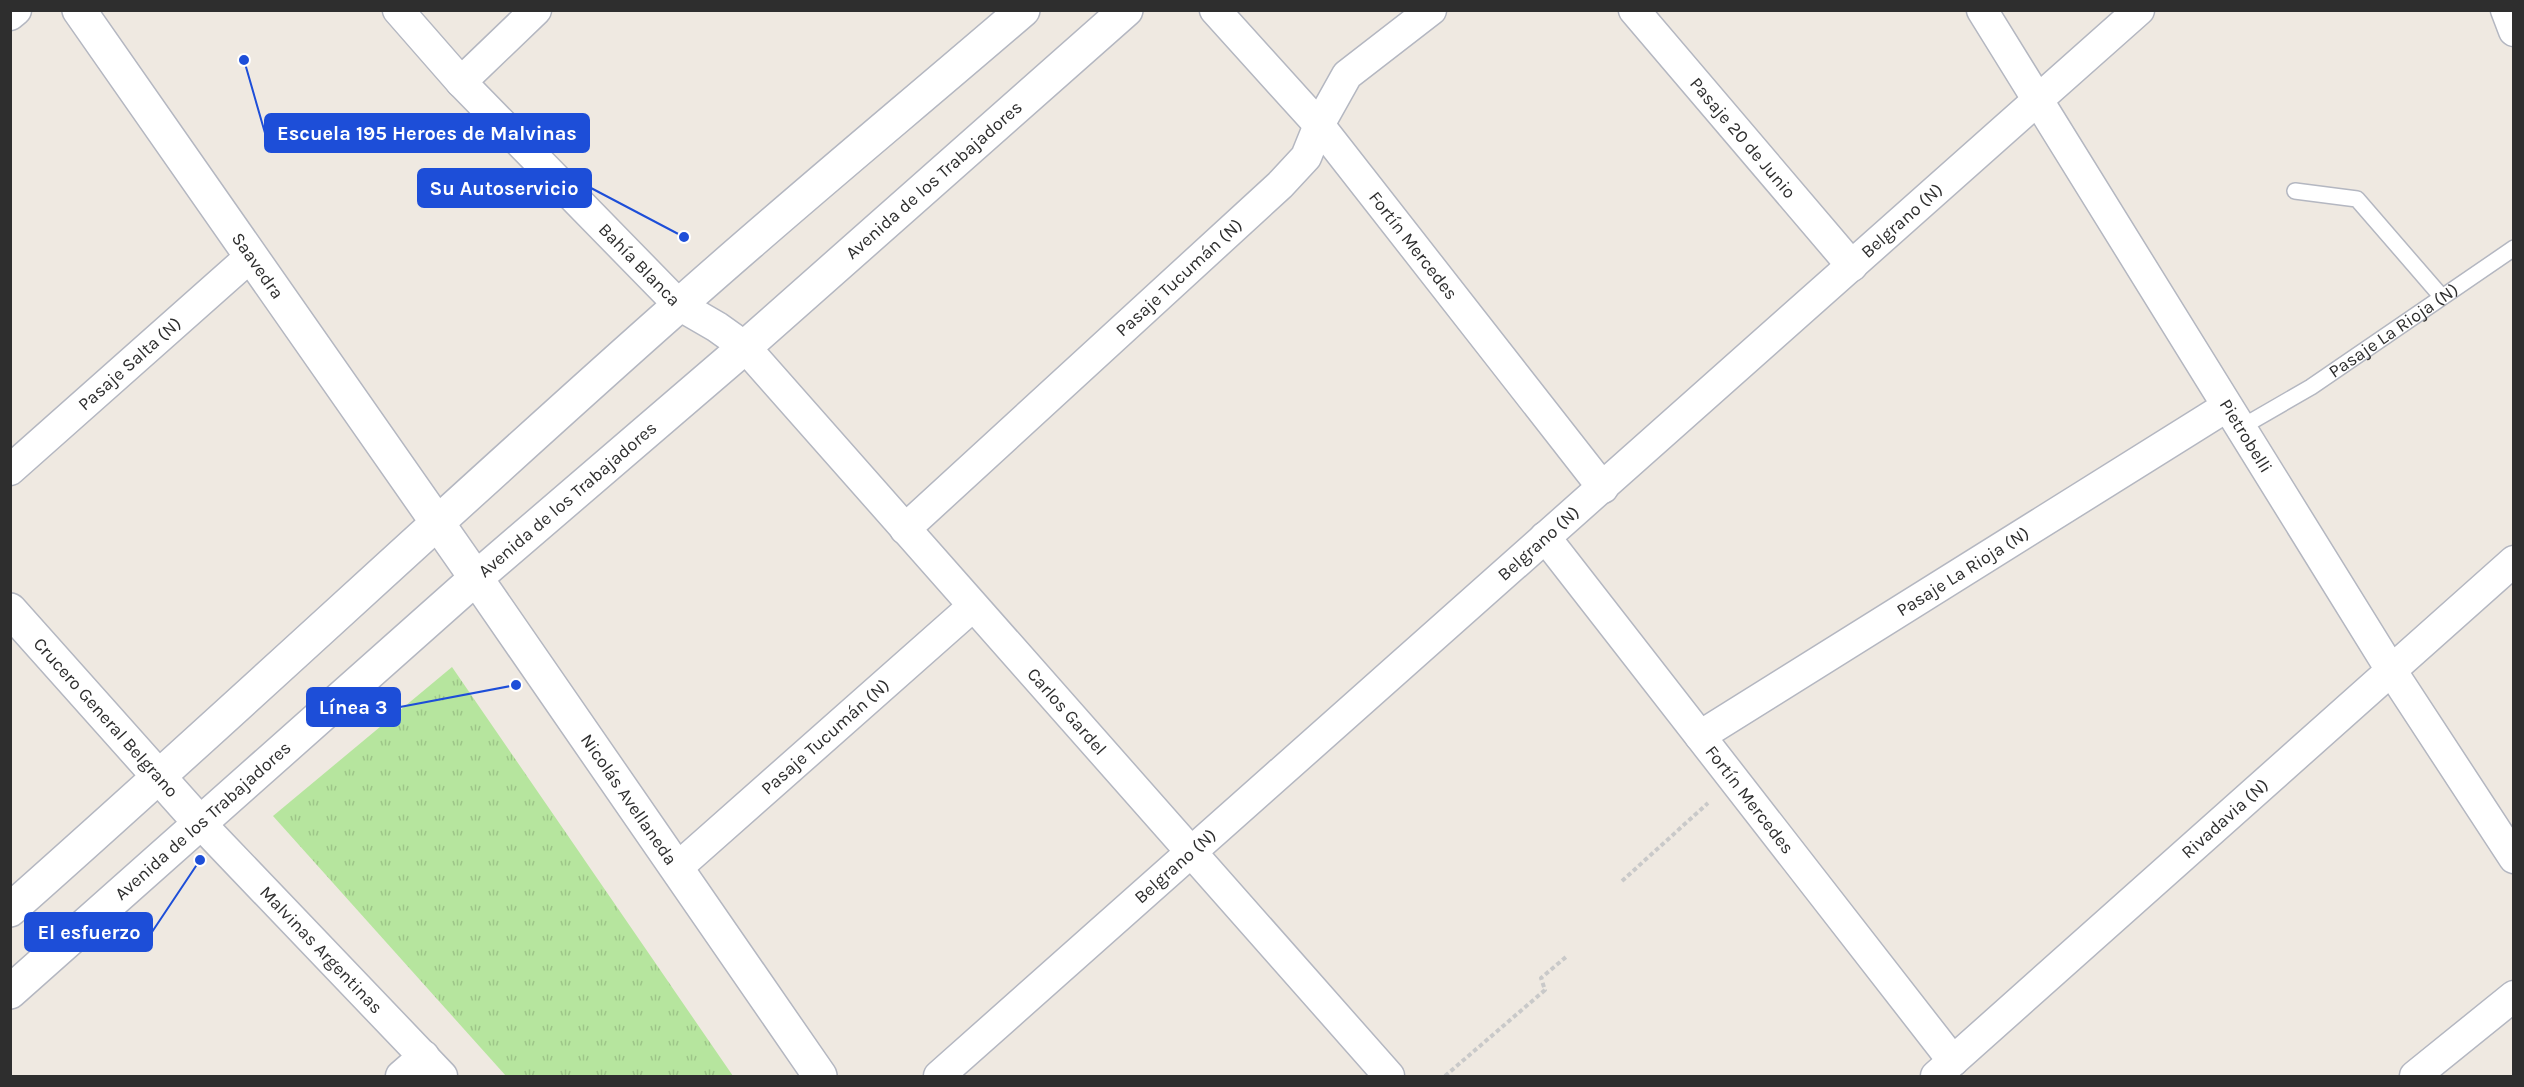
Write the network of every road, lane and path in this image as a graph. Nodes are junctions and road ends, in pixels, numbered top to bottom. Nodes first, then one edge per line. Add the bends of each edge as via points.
1 (16, 10) edge
2 (79, 10) edge
3 (398, 10) edge
4 (536, 10) edge
5 (1023, 10) edge
6 (1126, 10) edge
7 (1215, 10) edge
8 (1431, 10) edge
9 (1634, 10) edge
10 (1982, 10) edge
11 (2139, 10) edge
12 (2506, 10) edge
13 (10, 15) edge
14 (2514, 31) edge
15 (461, 82) junction
16 (2038, 100) junction
17 (1319, 125) junction
18 (2295, 191) dead end
19 (2514, 248) edge
20 (250, 257) junction
21 (1852, 266) junction
22 (2441, 296) junction
23 (679, 305) junction
24 (746, 347) junction
25 (2233, 417) junction
26 (10, 470) edge
27 (1603, 488) junction
28 (437, 522) junction
29 (905, 529) junction
30 (1545, 537) junction
31 (2514, 561) edge
32 (476, 578) junction
33 (972, 607) junction
34 (10, 610) edge
35 (2391, 670) junction
36 (1700, 736) junction
37 (159, 778) junction
38 (1734, 780) junction
39 (201, 824) junction
40 (1191, 853) junction
41 (2514, 858) edge
42 (678, 868) junction
43 (1622, 881) dead end
44 (10, 910) edge
45 (1566, 957) dead end
46 (10, 992) edge
47 (2514, 996) edge
48 (433, 1066) edge
49 (1944, 1069) edge
50 (401, 1077) edge
51 (820, 1077) edge
52 (939, 1077) edge
53 (1389, 1077) edge
54 (1445, 1077) edge
55 (2415, 1077) edge

1 - 13 street
2 - 20 street, Saavedra
3 - 15 street, Bahía Blanca
4 - 15 street
5 - 23 street
6 - 24 street, Avenida de los Trabajadores
7 - 17 street, Fortín Mercedes
8 - 17 street, Pasaje Tucumán (N) via 1347,75
9 - 21 street, Pasaje 20 de Junio
10 - 16 street, Pietrobelli
11 - 16 street, Belgrano (N)
12 - 14 street
15 - 23 street, Bahía Blanca
16 - 21 street, Belgrano (N)
16 - 25 street, Pietrobelli
17 - 27 street, Fortín Mercedes
17 - 29 street, Pasaje Tucumán (N) via 1306,157 1280,185
18 - 22 lane via 2357,199
19 - 22 lane, Pasaje La Rioja (N)
20 - 26 street, Pasaje Salta (N)
20 - 28 street, Saavedra
21 - 27 street, Belgrano (N)
22 - 25 lane, Pasaje La Rioja (N) via 2311,387
23 - 24 street, Bahía Blanca
23 - 28 street
24 - 29 street, Carlos Gardel
24 - 32 street, Avenida de los Trabajadores
25 - 35 street, Pietrobelli
25 - 36 street, Pasaje La Rioja (N)
27 - 30 street, Belgrano (N)
28 - 32 street, Nicolás Avellaneda
28 - 37 street
29 - 33 street, Carlos Gardel
30 - 36 street, Fortín Mercedes
30 - 40 street, Belgrano (N)
31 - 35 street, Rivadavia (N)
32 - 39 street, Avenida de los Trabajadores
32 - 42 street, Nicolás Avellaneda
33 - 40 street, Carlos Gardel
33 - 42 street, Pasaje Tucumán (N)
34 - 37 street, Crucero General Belgrano
35 - 41 street, Pietrobelli
35 - 49 street, Rivadavia (N)
36 - 38 street, Fortín Mercedes
37 - 39 street, Crucero General Belgrano
37 - 44 street
38 - 43 path
38 - 49 street, Fortín Mercedes
39 - 46 street, Avenida de los Trabajadores
39 - 48 street, Malvinas Argentinas
40 - 52 street, Belgrano (N)
40 - 53 street, Carlos Gardel
42 - 51 street, Nicolás Avellaneda
45 - 54 path via 1541,978 1545,990
47 - 55 street
48 - 50 street

